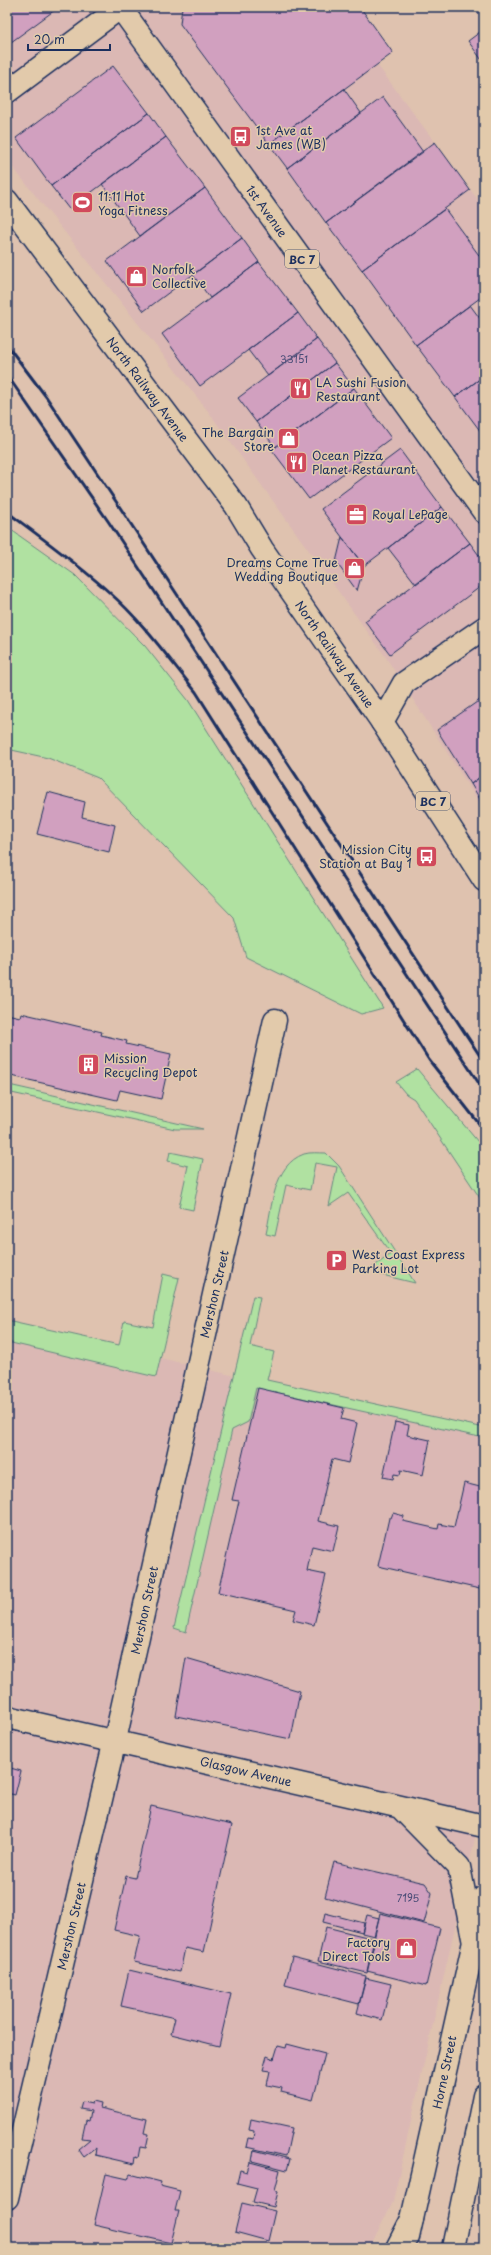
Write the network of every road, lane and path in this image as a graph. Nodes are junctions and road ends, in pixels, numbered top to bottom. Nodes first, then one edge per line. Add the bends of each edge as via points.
1 (121, 7) edge
2 (7, 92) edge
3 (7, 201) edge
4 (484, 512) edge
5 (484, 628) edge
6 (382, 722) junction
7 (484, 880) edge
8 (275, 1020) dead end
9 (7, 1717) edge
10 (115, 1740) junction
11 (400, 1807) junction
12 (484, 1826) edge
13 (484, 1897) edge
14 (473, 1938) junction
15 (484, 2096) edge
16 (7, 2198) edge
17 (412, 2219) junction
18 (398, 2248) edge
19 (406, 2248) edge
20 (453, 2248) edge

1 - 2 main road
1 - 4 main road, 1st Avenue / BC 7
3 - 6 main road, North Railway Avenue / BC 7 via 236,506 262,549
5 - 6 main road via 404,683
6 - 7 main road, North Railway Avenue / BC 7
8 - 10 main road, Mershon Street
9 - 10 main road, Glasgow Avenue
10 - 11 main road, Glasgow Avenue
10 - 16 main road, Mershon Street
11 - 12 main road, Glasgow Avenue
11 - 14 main road via 459,1866
13 - 14 main road, Horne Street
14 - 17 main road, Horne Street
15 - 20 main road
17 - 18 main road
17 - 19 main road, Horne Street

